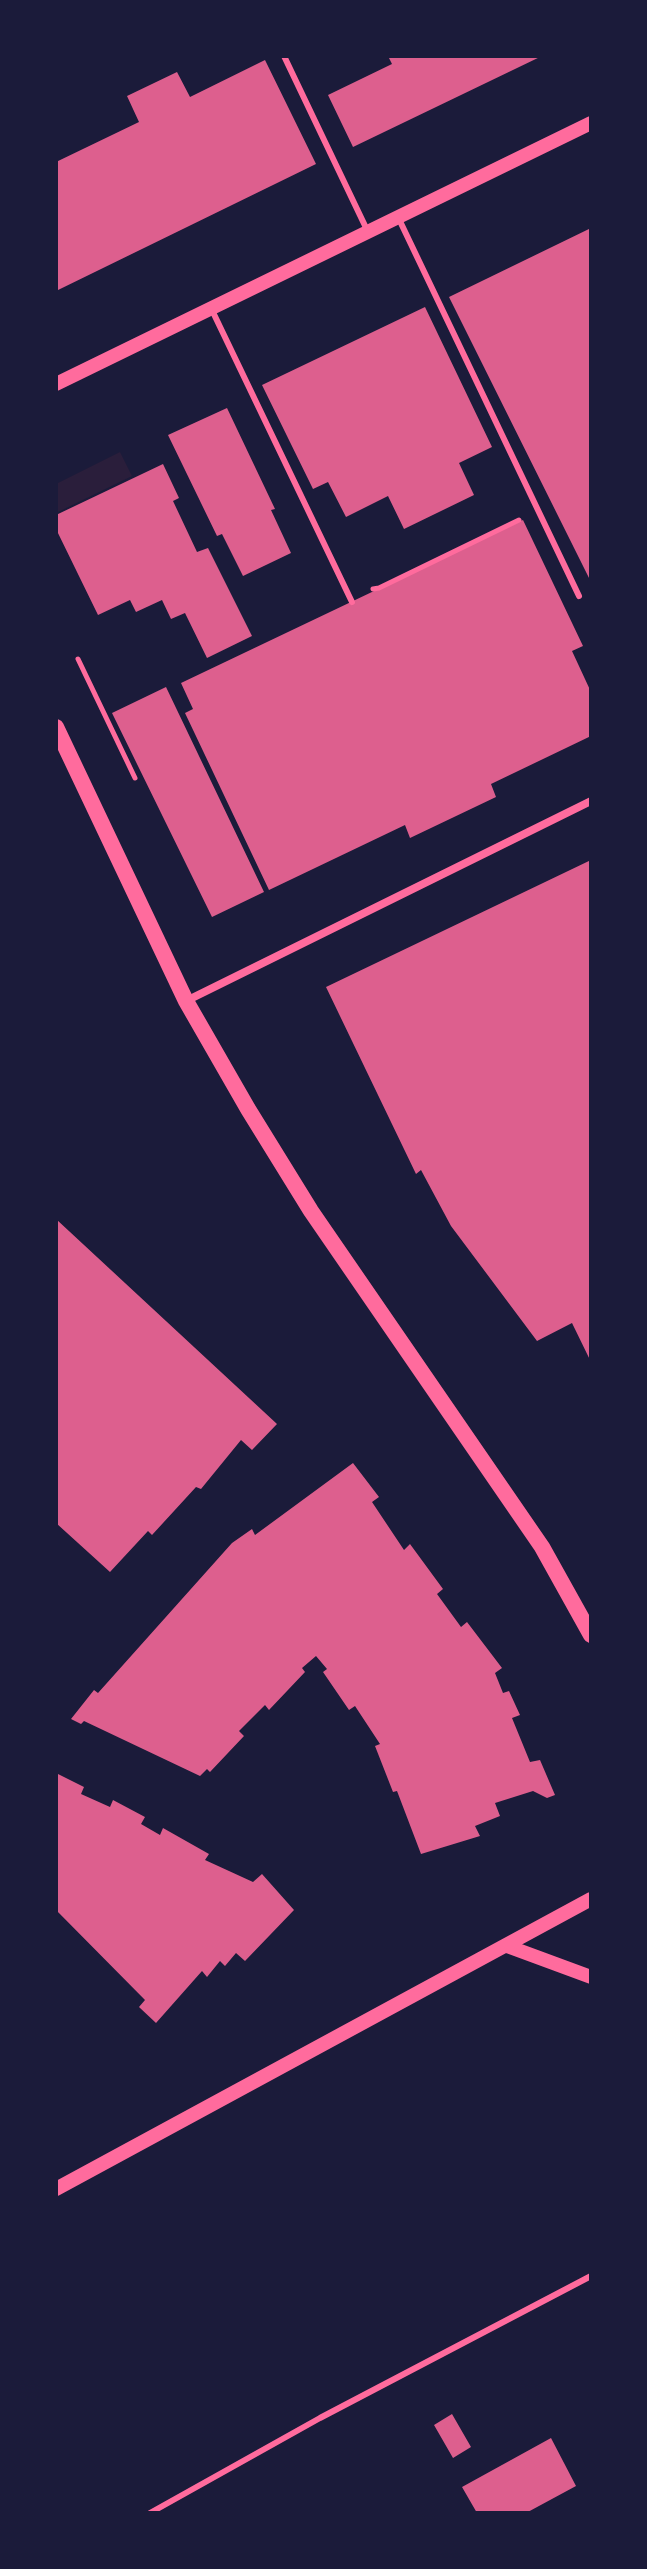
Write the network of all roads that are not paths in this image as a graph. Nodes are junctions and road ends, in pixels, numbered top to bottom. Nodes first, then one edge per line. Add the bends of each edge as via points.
1 (284, 56) edge
2 (591, 123) edge
3 (398, 217) junction
4 (368, 232) junction
5 (211, 308) junction
6 (56, 384) edge
7 (579, 596) dead end
8 (352, 602) dead end
9 (56, 727) edge
10 (591, 801) edge
11 (186, 1001) junction
12 (591, 1635) edge
13 (591, 1899) edge
14 (507, 1946) junction
15 (591, 1977) edge
16 (56, 2189) edge
17 (591, 2276) edge
18 (150, 2513) edge

1 - 4 lane
2 - 3 street
3 - 4 street
3 - 7 lane
4 - 5 street
5 - 6 street
5 - 8 lane
9 - 11 main road
10 - 11 street
11 - 12 main road via 311,1211 542,1547
13 - 14 street
14 - 15 street
14 - 16 street
17 - 18 lane

